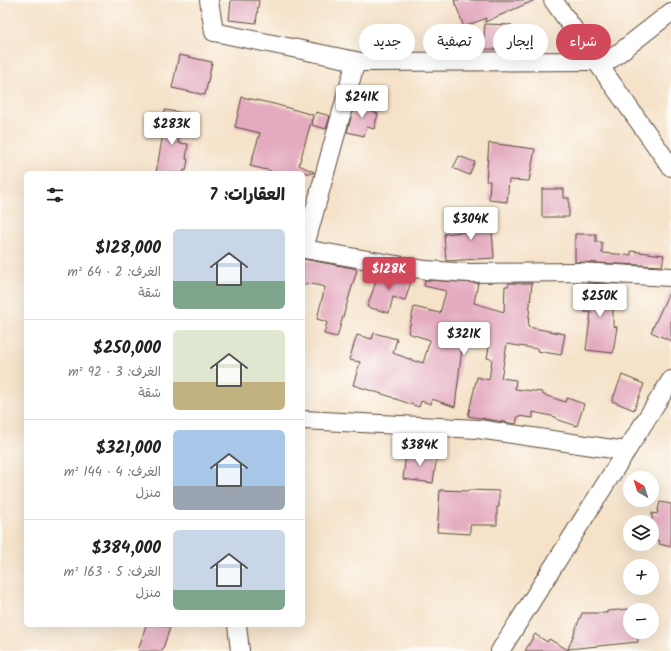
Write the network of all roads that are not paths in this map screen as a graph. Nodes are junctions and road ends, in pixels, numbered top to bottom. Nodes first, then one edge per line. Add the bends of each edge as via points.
1 (209, 0) edge
2 (553, 0) edge
3 (671, 12) edge
4 (361, 62) junction
5 (599, 64) junction
6 (671, 167) edge
7 (305, 246) edge
8 (305, 250) edge
9 (671, 277) edge
10 (671, 380) edge
11 (305, 420) edge
12 (626, 451) junction
13 (237, 627) edge
14 (240, 651) edge
15 (500, 651) edge

1 - 4 street via 214,32
2 - 5 street
3 - 5 street
4 - 5 street
4 - 7 street via 354,68
5 - 6 street
8 - 9 street via 426,270 469,273 579,272
10 - 12 street
11 - 12 street via 478,429
12 - 15 street
13 - 14 street

